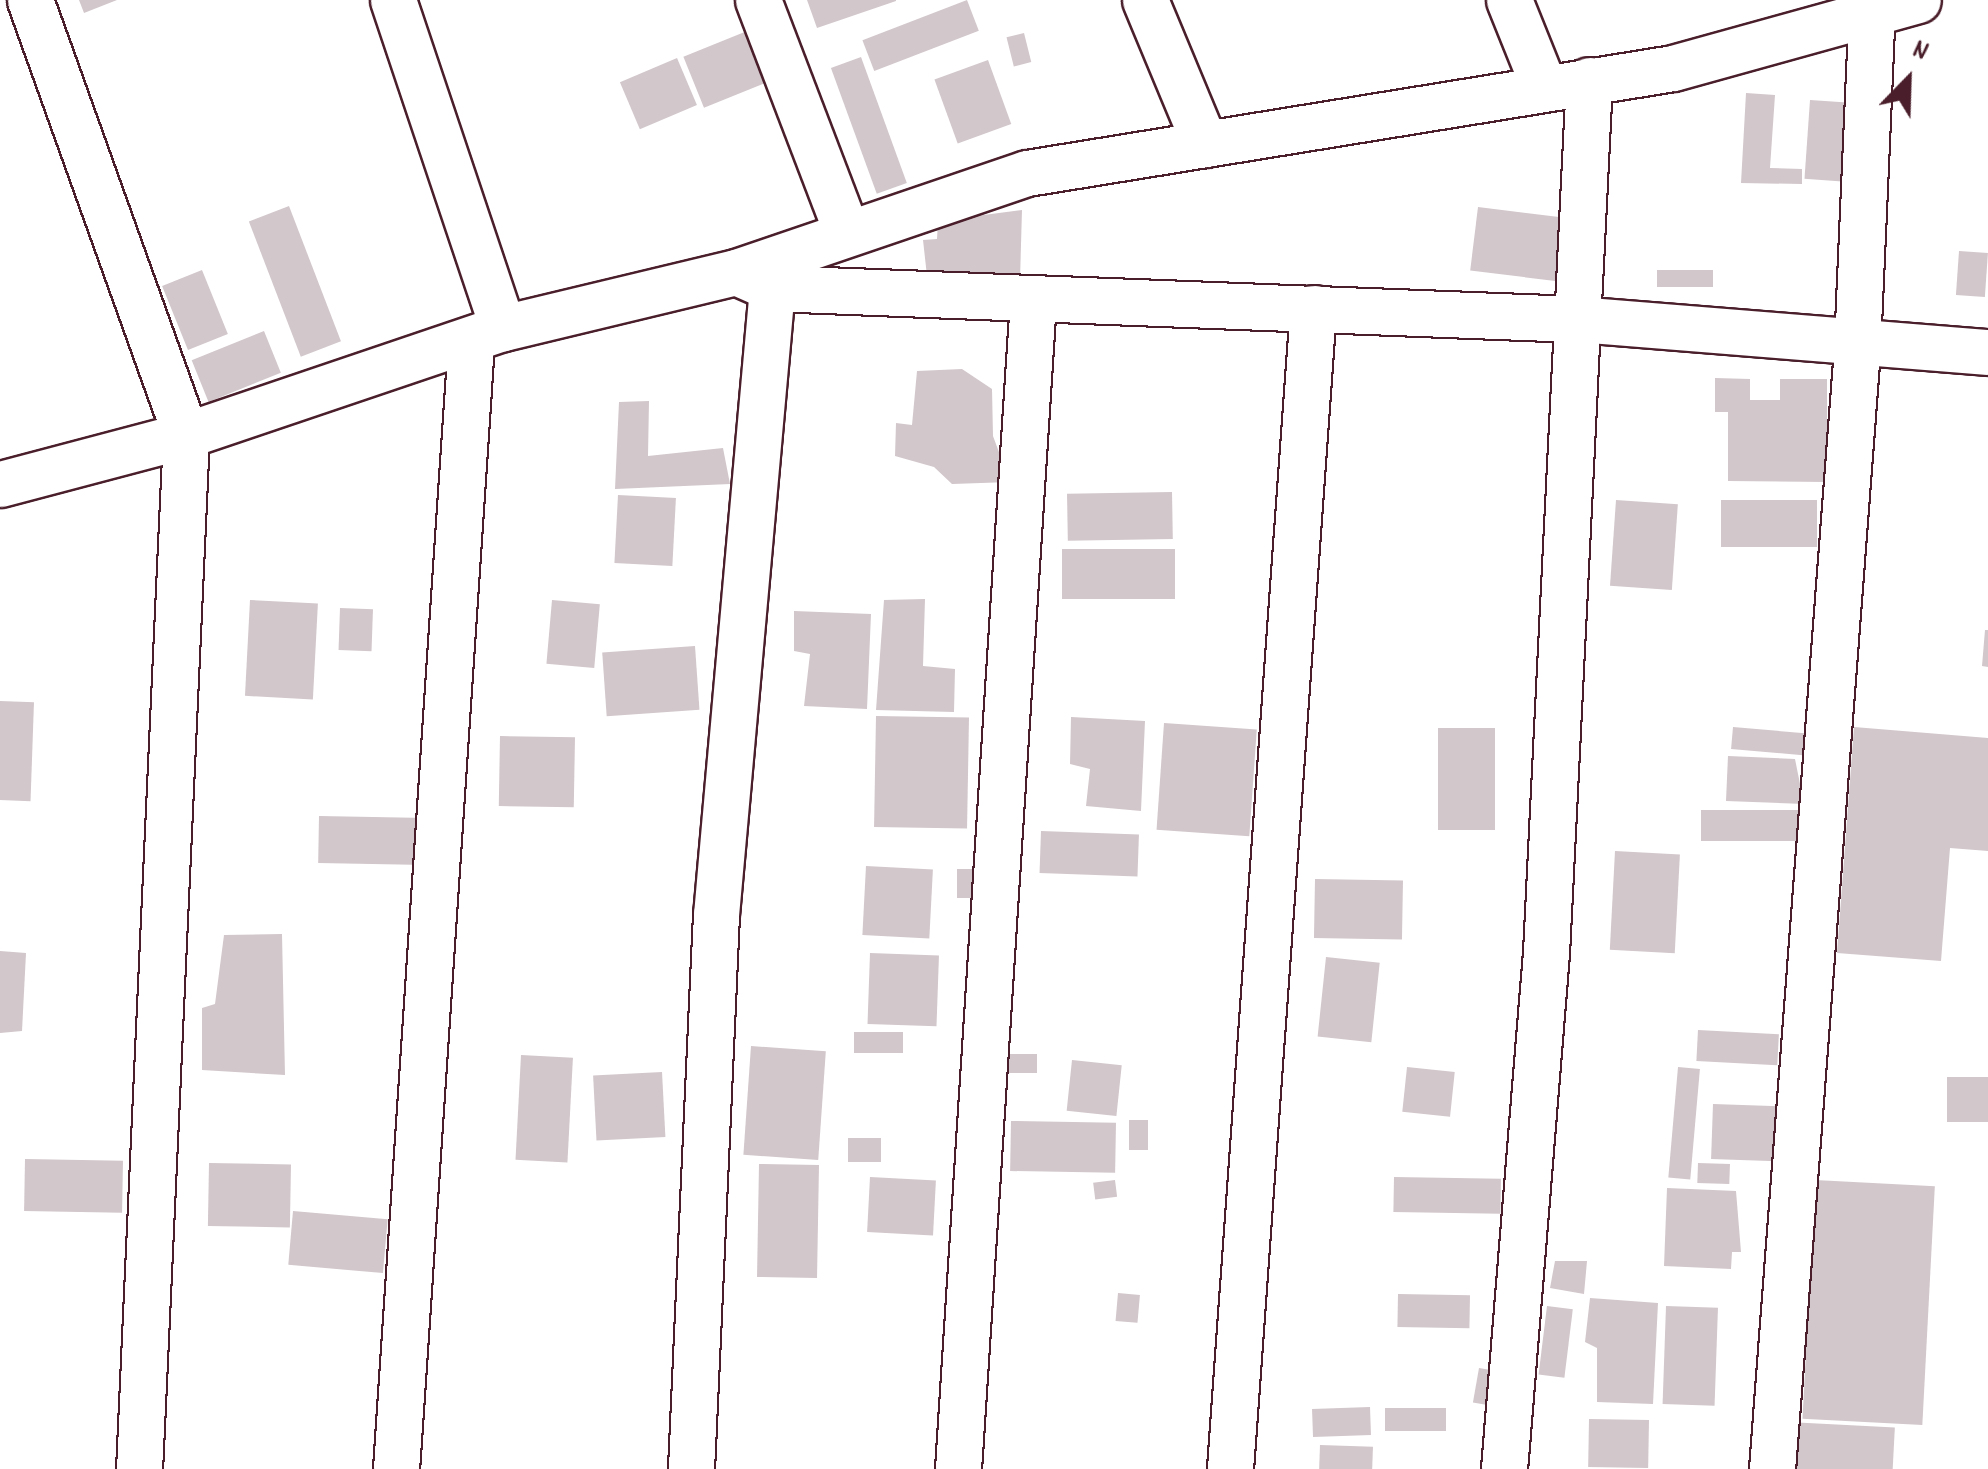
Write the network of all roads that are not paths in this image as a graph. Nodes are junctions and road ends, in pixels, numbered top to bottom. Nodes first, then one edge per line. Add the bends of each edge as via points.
1 (30, 0) edge
2 (393, 0) edge
3 (758, 0) edge
4 (1146, 0) edge
5 (1509, 0) edge
6 (1889, 3) edge
7 (1589, 80) junction
8 (1544, 87) junction
9 (1204, 144) junction
10 (846, 231) junction
11 (754, 280) junction
12 (1034, 301) junction
13 (1313, 308) junction
14 (1576, 319) junction
15 (487, 336) junction
16 (1857, 348) junction
17 (1988, 352) edge
18 (186, 435) junction
19 (0, 484) edge
20 (139, 1469) edge
21 (396, 1469) edge
22 (691, 1469) edge
23 (958, 1469) edge
24 (1230, 1469) edge
25 (1504, 1469) edge
26 (1772, 1469) edge

1 - 18 street
2 - 15 street
3 - 10 street
4 - 9 street
5 - 8 street
6 - 7 street via 1673,68
6 - 16 street
7 - 8 street
7 - 14 street
8 - 9 street
9 - 10 street via 1027,172
10 - 11 street
11 - 12 street
11 - 15 street
11 - 22 street
12 - 13 street
12 - 23 street
13 - 14 street
13 - 24 street
14 - 16 street
14 - 25 street via 1546,953
15 - 18 street
15 - 21 street
16 - 17 street
16 - 26 street
18 - 19 street
18 - 20 street

